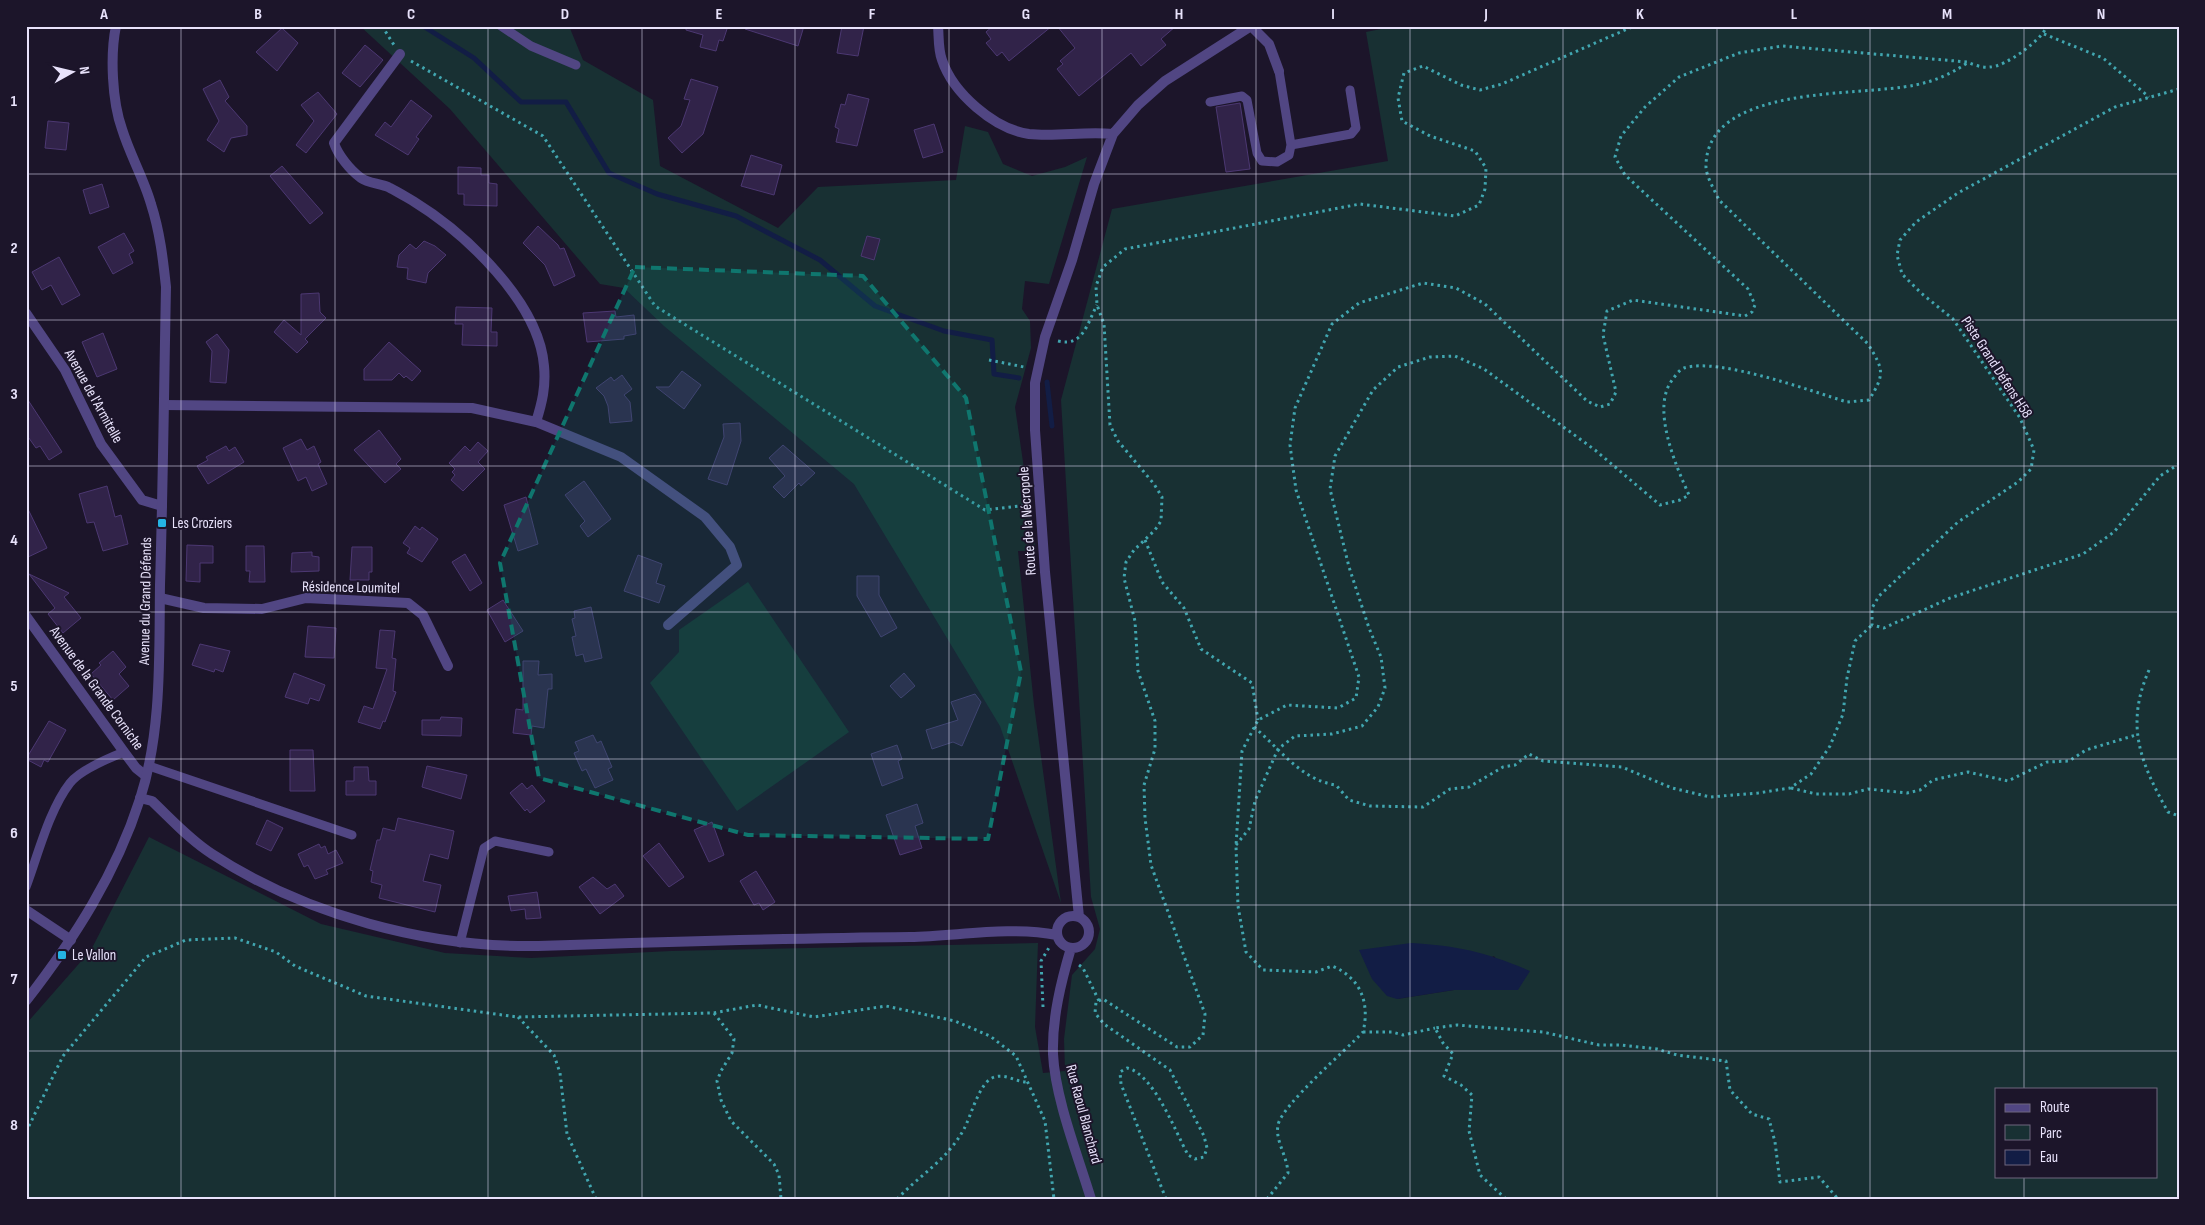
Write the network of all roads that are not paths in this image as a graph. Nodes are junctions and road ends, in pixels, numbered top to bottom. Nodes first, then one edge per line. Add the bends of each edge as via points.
1 (116, 26) edge
2 (501, 26) edge
3 (938, 26) edge
4 (1251, 26) edge
5 (400, 54) road end
6 (576, 65) dead end
7 (1279, 71) joint
8 (1350, 90) dead end
9 (1210, 102) dead end
10 (1113, 134) junction
11 (1291, 146) junction
12 (26, 313) edge
13 (164, 405) junction
14 (536, 422) junction
15 (162, 506) junction
16 (160, 598) junction
17 (26, 616) edge
18 (668, 625) dead end
19 (448, 666) dead end
20 (124, 752) junction
21 (147, 771) junction
22 (140, 798) junction
23 (352, 834) dead end
24 (548, 852) dead end
25 (26, 887) edge
26 (26, 910) edge
27 (1079, 917) junction
28 (1057, 935) junction
29 (71, 940) junction
30 (460, 943) junction
31 (1070, 953) junction
32 (30, 988) edge
33 (26, 1001) edge
34 (1091, 1199) edge

1 - 13 street, Avenue du Grand Défends via 114,82 121,127 151,203 163,250 166,288
2 - 6 lane via 531,46
3 - 10 street via 941,60 955,87 977,109 1027,133 1058,136 1098,132
4 - 7 street via 1269,44
4 - 10 street, Route de la Nécropole via 1165,81
5 - 14 street via 334,143 338,153 362,179 389,187 431,212 459,234 511,288 534,330 544,365 544,395
7 - 11 lane
8 - 11 lane via 1356,128 1351,134
9 - 11 lane via 1242,96 1247,100 1257,153 1262,161 1278,162 1289,155
10 - 27 street, Route de la Nécropole via 1045,337 1035,383 1045,572
12 - 15 street, Avenue de l'Armitelle via 65,370 101,444 142,500
13 - 14 street via 472,408
13 - 15 street, Avenue du Grand Défends
14 - 18 street via 621,457 704,517 730,547 737,565
15 - 16 street, Avenue du Grand Défends
16 - 19 street, Résidence Loumitel via 204,608 262,609 306,598 408,603 423,615
16 - 21 street, Avenue du Grand Défends via 158,686
17 - 20 street, Avenue de la Grande Corniche
20 - 21 street, Avenue de la Grande Corniche via 136,768
20 - 25 lane via 104,760 71,781 56,807
21 - 22 street, Avenue du Grand Défends
21 - 23 lane
22 - 29 street, Avenue du Grand Défends via 120,853
22 - 30 street via 152,802 211,853 312,905 393,929
24 - 30 lane via 495,841 484,848
26 - 29 street
27 - 28 street via 1068,917 1059,924
27 - 31 street via 1087,925 1088,936 1082,946
28 - 30 street via 1010,930 953,936 504,947
28 - 31 street
29 - 32 street, Avenue du Grand Défends
31 - 34 street, Rue Raoul Blanchard via 1062,980 1053,1055 1061,1096
32 - 33 street, Avenue du Grand Défends

